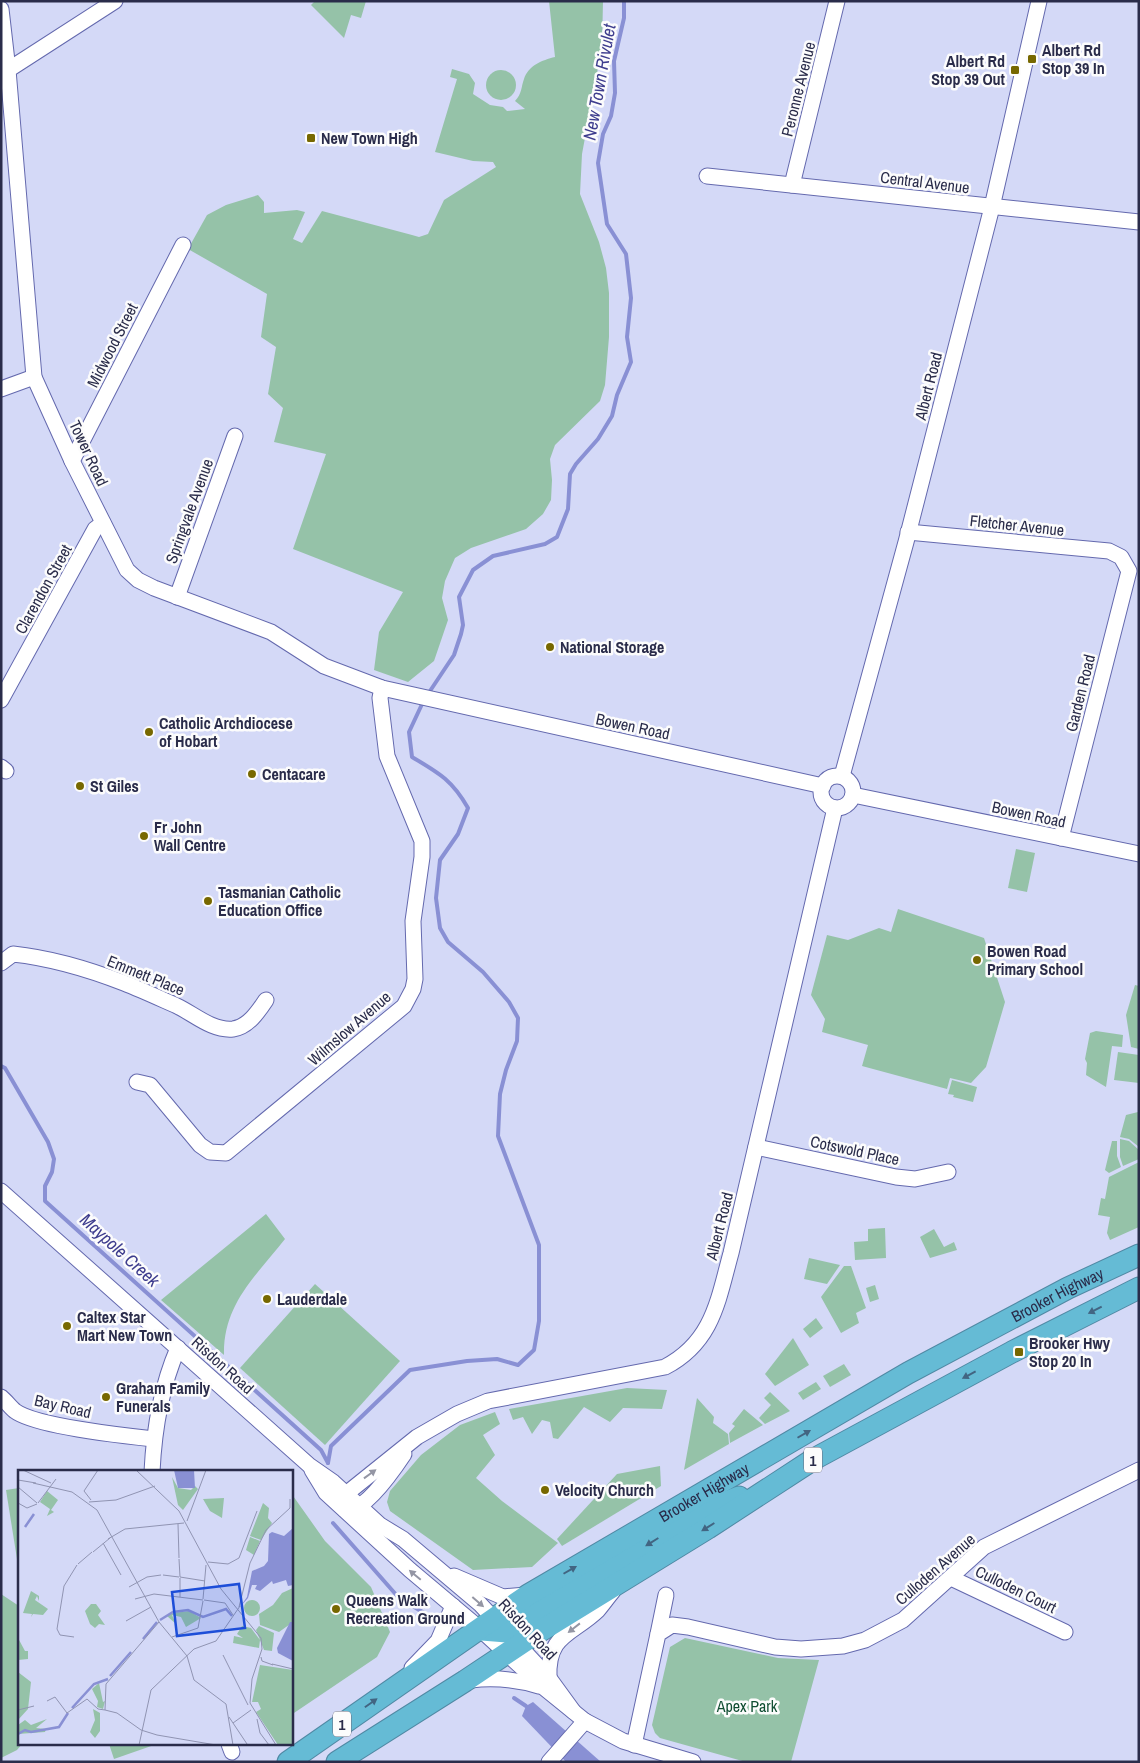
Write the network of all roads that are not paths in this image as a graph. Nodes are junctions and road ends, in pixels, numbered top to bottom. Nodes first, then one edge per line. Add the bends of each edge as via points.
1 (115, 1) edge
2 (837, 1) edge
3 (1039, 1) edge
4 (1, 9) edge
5 (8, 70) junction
6 (707, 176) dead end
7 (792, 185) junction
8 (992, 207) junction
9 (1139, 222) edge
10 (183, 246) dead end
11 (34, 377) junction
12 (1, 389) edge
13 (235, 436) dead end
14 (70, 456) junction
15 (103, 524) junction
16 (908, 532) junction
17 (1121, 557) joint
18 (177, 597) junction
19 (382, 688) junction
20 (1, 700) edge
21 (436, 701) joint
22 (842, 776) junction
23 (823, 786) junction
24 (853, 795) junction
25 (835, 808) junction
26 (1061, 838) junction
27 (1139, 854) edge
28 (1, 963) edge
29 (266, 1000) dead end
30 (137, 1082) dead end
31 (756, 1147) junction
32 (948, 1172) dead end
33 (1, 1191) edge
34 (1139, 1254) edge
35 (1139, 1288) edge
36 (178, 1348) junction
37 (1, 1397) edge
38 (154, 1439) junction
39 (408, 1446) junction
40 (310, 1466) junction
41 (152, 1470) edge
42 (1139, 1470) edge
43 (774, 1483) junction
44 (346, 1494) junction
45 (360, 1507) junction
46 (345, 1510) junction
47 (441, 1571) junction
48 (951, 1578) junction
49 (621, 1582) junction
50 (528, 1595) junction
51 (666, 1595) dead end
52 (453, 1606) junction
53 (1065, 1632) dead end
54 (498, 1634) junction
55 (658, 1634) junction
56 (465, 1681) junction
57 (546, 1683) junction
58 (396, 1686) junction
59 (580, 1727) junction
60 (634, 1745) junction
61 (552, 1759) edge
62 (288, 1762) edge
63 (337, 1762) edge
64 (693, 1762) edge

1 - 5 street
2 - 7 street, Peronne Avenue
3 - 8 street, Albert Road
4 - 5 street, Tower Road
5 - 11 street, Tower Road
6 - 7 street, Central Avenue
7 - 8 street, Central Avenue
8 - 9 street, Central Avenue
8 - 16 street, Albert Road
10 - 14 street, Midwood Street
11 - 12 street
11 - 14 street, Tower Road
13 - 18 street, Springvale Avenue
14 - 15 street, Tower Road
15 - 18 street, Tower Road via 127,570 138,580
15 - 20 street, Clarendon Street via 95,529
16 - 17 street, Fletcher Avenue via 1109,551
16 - 22 street, Albert Road
17 - 26 street, Garden Road via 1129,571
18 - 19 street, Tower Road via 272,632 324,666
19 - 21 street, Tower Road
19 - 30 street, Wilmslow Avenue via 380,698 387,756 422,841 413,921 414,980 409,998 404,1006 226,1153 210,1152 200,1145 150,1085
21 - 23 street, Bowen Road
22 - 23 street via 828,778
22 - 24 street via 850,782
23 - 25 street via 824,800
24 - 25 street via 848,803
24 - 26 street, Bowen Road
25 - 31 street, Albert Road
26 - 27 street, Bowen Road
28 - 29 street, Emmett Place via 13,954 101,974 223,1028 233,1029 246,1024
31 - 32 street, Cotswold Place via 896,1177 915,1179
31 - 39 street, Albert Road via 713,1318 699,1342 681,1358 665,1367 488,1401 443,1421
33 - 36 street, Risdon Road
50 -> 34 highway, Brooker Highway / 1 via 908,1373
35 -> 43 highway, Brooker Highway / 1 via 1012,1352
36 - 38 street via 162,1397
36 - 40 street, Risdon Road
37 - 38 street, Bay Road via 15,1411 35,1420
38 - 41 street
44 -> 39 street, Albert Road
39 - 45 street, Albert Road via 394,1469
40 - 44 street, Risdon Road
40 - 46 street, Risdon Road via 326,1493
42 - 48 street, Culloden Avenue via 984,1547
43 -> 49 highway, Brooker Highway / 1
43 -> 54 highway, Brooker Highway via 700,1512
44 - 45 street, Risdon Road
44 - 46 street
45 - 46 street
45 - 47 street, Risdon Road
52 -> 46 street, Risdon Road
47 - 50 street via 503,1597
47 -> 54 street, Risdon Road
48 - 53 street, Culloden Court
48 - 55 street, Culloden Avenue via 903,1620 865,1640 843,1646 775,1647 672,1625
49 - 54 highway, Brooker Highway / 1
49 -> 57 street via 598,1610 569,1631 554,1647 548,1662
50 - 54 highway, Brooker Highway / 1
51 - 55 street
52 - 54 street, Risdon Road
52 - 58 street via 438,1641
54 - 56 highway, Brooker Highway / 1
54 - 57 street, Risdon Road
54 - 58 highway, Brooker Highway / 1
55 - 60 street
56 - 57 street via 489,1678
56 - 63 highway, Brooker Highway / 1
57 - 59 street, Risdon Road via 573,1711
62 -> 58 highway, Brooker Highway / 1
59 - 60 street, Risdon Road via 598,1730
59 - 61 street
60 - 64 street, Risdon Road

